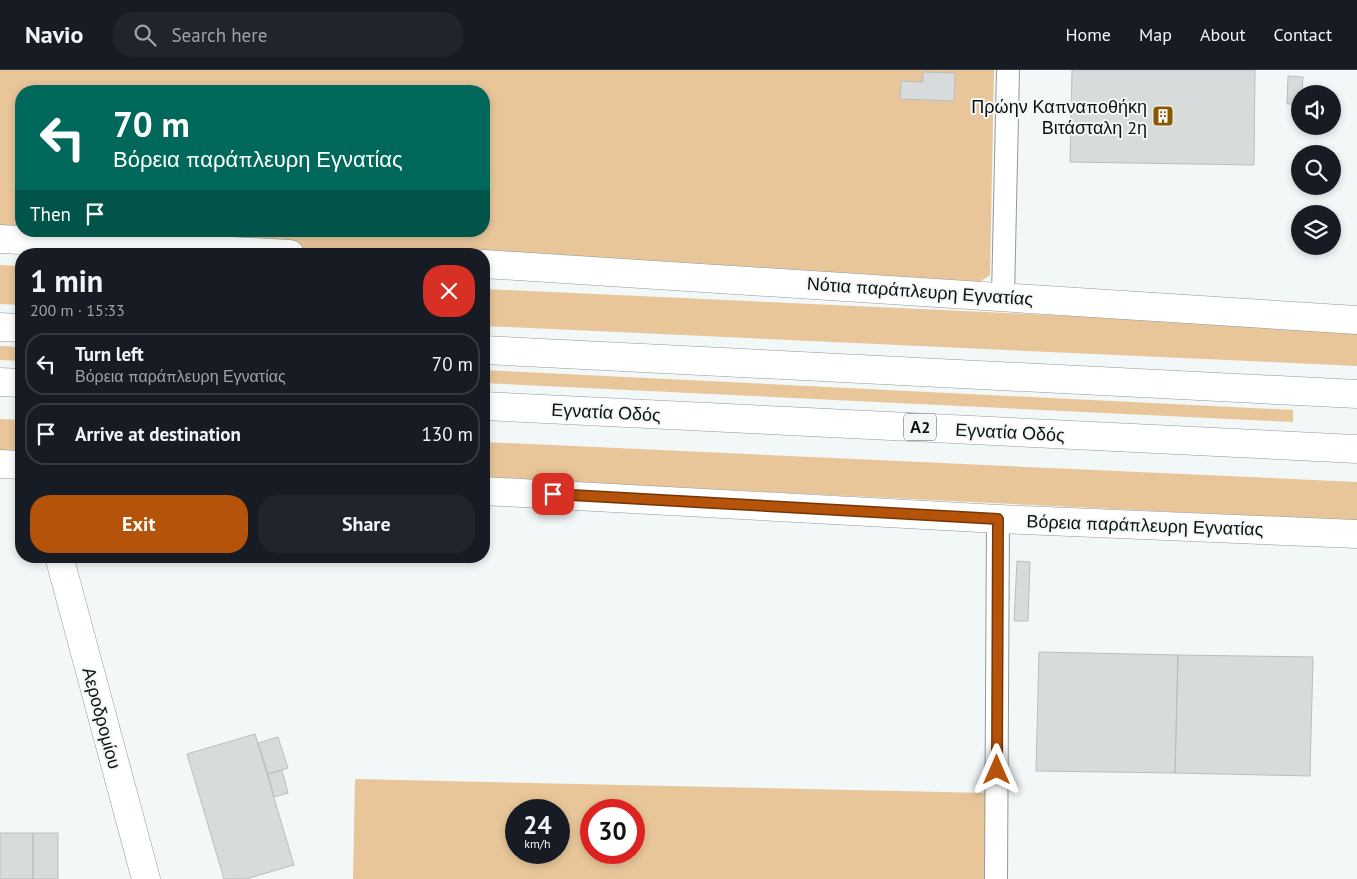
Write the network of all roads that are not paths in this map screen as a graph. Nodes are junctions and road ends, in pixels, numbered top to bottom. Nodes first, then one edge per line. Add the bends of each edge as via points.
1 (1008, 70) edge
2 (0, 238) edge
3 (181, 248) edge
4 (490, 264) edge
5 (1003, 296) junction
6 (1357, 320) edge
7 (0, 326) edge
8 (15, 327) edge
9 (490, 350) edge
10 (0, 382) edge
11 (15, 383) edge
12 (1357, 394) edge
13 (490, 406) edge
14 (1357, 449) edge
15 (0, 464) edge
16 (15, 465) edge
17 (490, 491) edge
18 (998, 519) junction
19 (1357, 534) edge
20 (61, 563) edge
21 (146, 879) edge
22 (996, 879) edge

1 - 5 street
2 - 3 main road
4 - 5 main road, Νότια παράπλευρη Εγνατίας
5 - 6 main road, Νότια παράπλευρη Εγνατίας
7 - 8 main road
9 - 12 main road
10 - 11 main road
13 - 14 main road, Εγνατία Οδός / Α2
15 - 16 main road
17 - 18 main road, Βόρεια παράπλευρη Εγνατίας
18 - 19 main road, Βόρεια παράπλευρη Εγνατίας
18 - 22 street
20 - 21 main road, Αεροδρομίου

